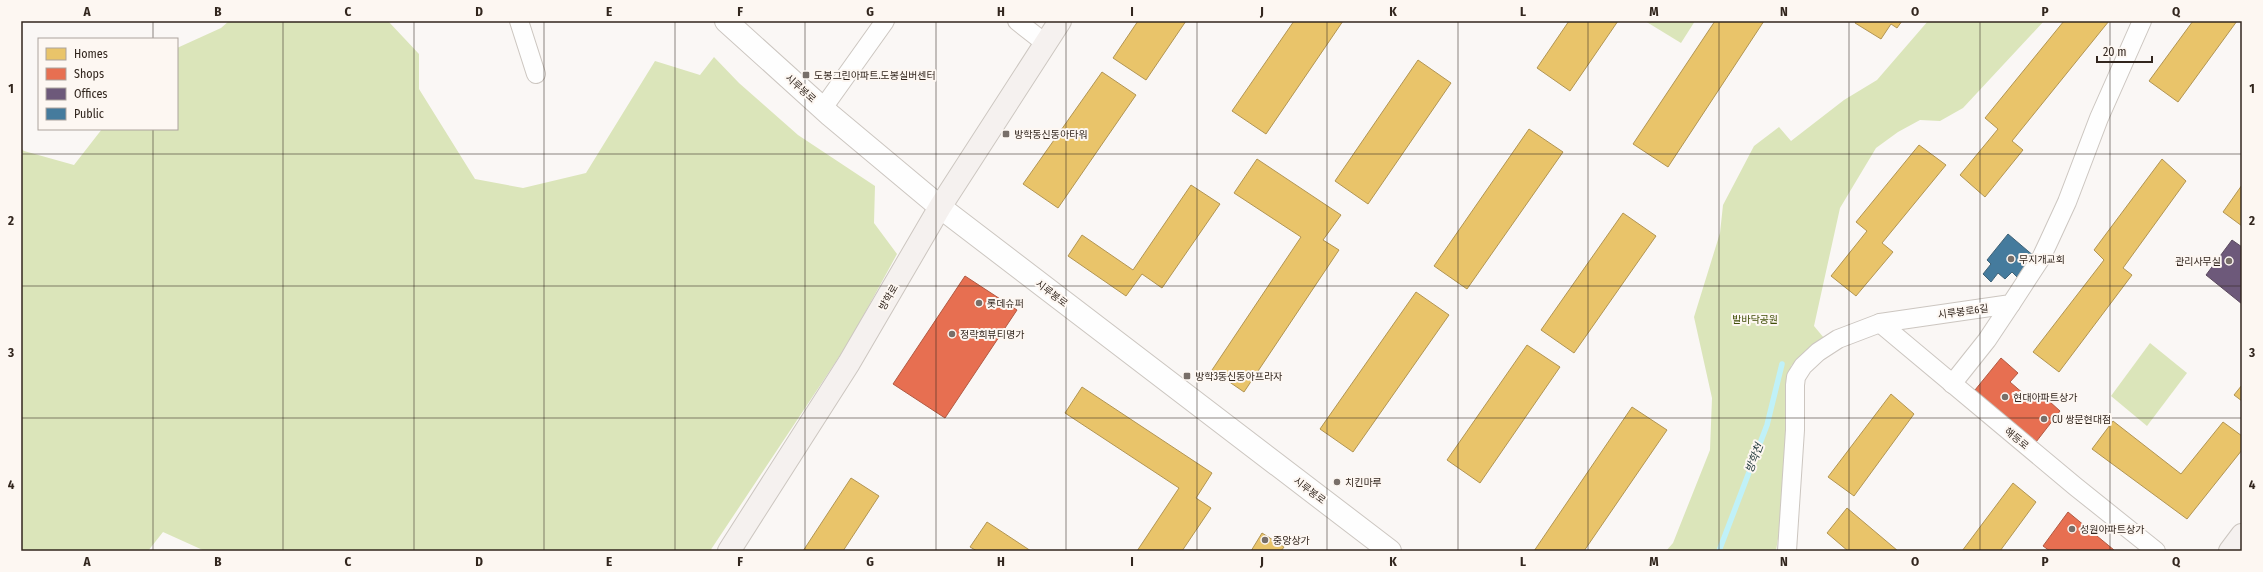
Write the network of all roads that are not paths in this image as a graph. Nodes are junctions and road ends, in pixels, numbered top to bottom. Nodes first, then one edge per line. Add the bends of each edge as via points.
1 (519, 21) edge
2 (726, 21) edge
3 (885, 21) edge
4 (1017, 21) edge
5 (1060, 21) edge
6 (2142, 21) edge
7 (1045, 42) junction
8 (536, 74) dead end
9 (823, 108) junction
10 (940, 207) junction
11 (2011, 304) junction
12 (1880, 323) junction
13 (1952, 384) junction
14 (2242, 535) edge
15 (729, 551) edge
16 (1390, 551) edge
17 (1787, 551) edge
18 (2156, 551) edge
19 (2230, 551) edge

1 - 8 street
2 - 9 street, 시루봉로
3 - 9 street
4 - 7 street
5 - 7 main road, 방학로
6 - 11 street via 2042,258
7 - 10 main road, 방학로
9 - 10 street, 시루봉로
10 - 15 main road, 방학로 via 849,363
10 - 16 street, 시루봉로
11 - 12 street, 시루봉로6길
11 - 13 street via 1987,340
12 - 13 street, 해등로
12 - 17 street, 시루봉로6길 via 1838,339 1818,352 1803,366 1796,377
13 - 18 street, 해등로
14 - 19 main road

